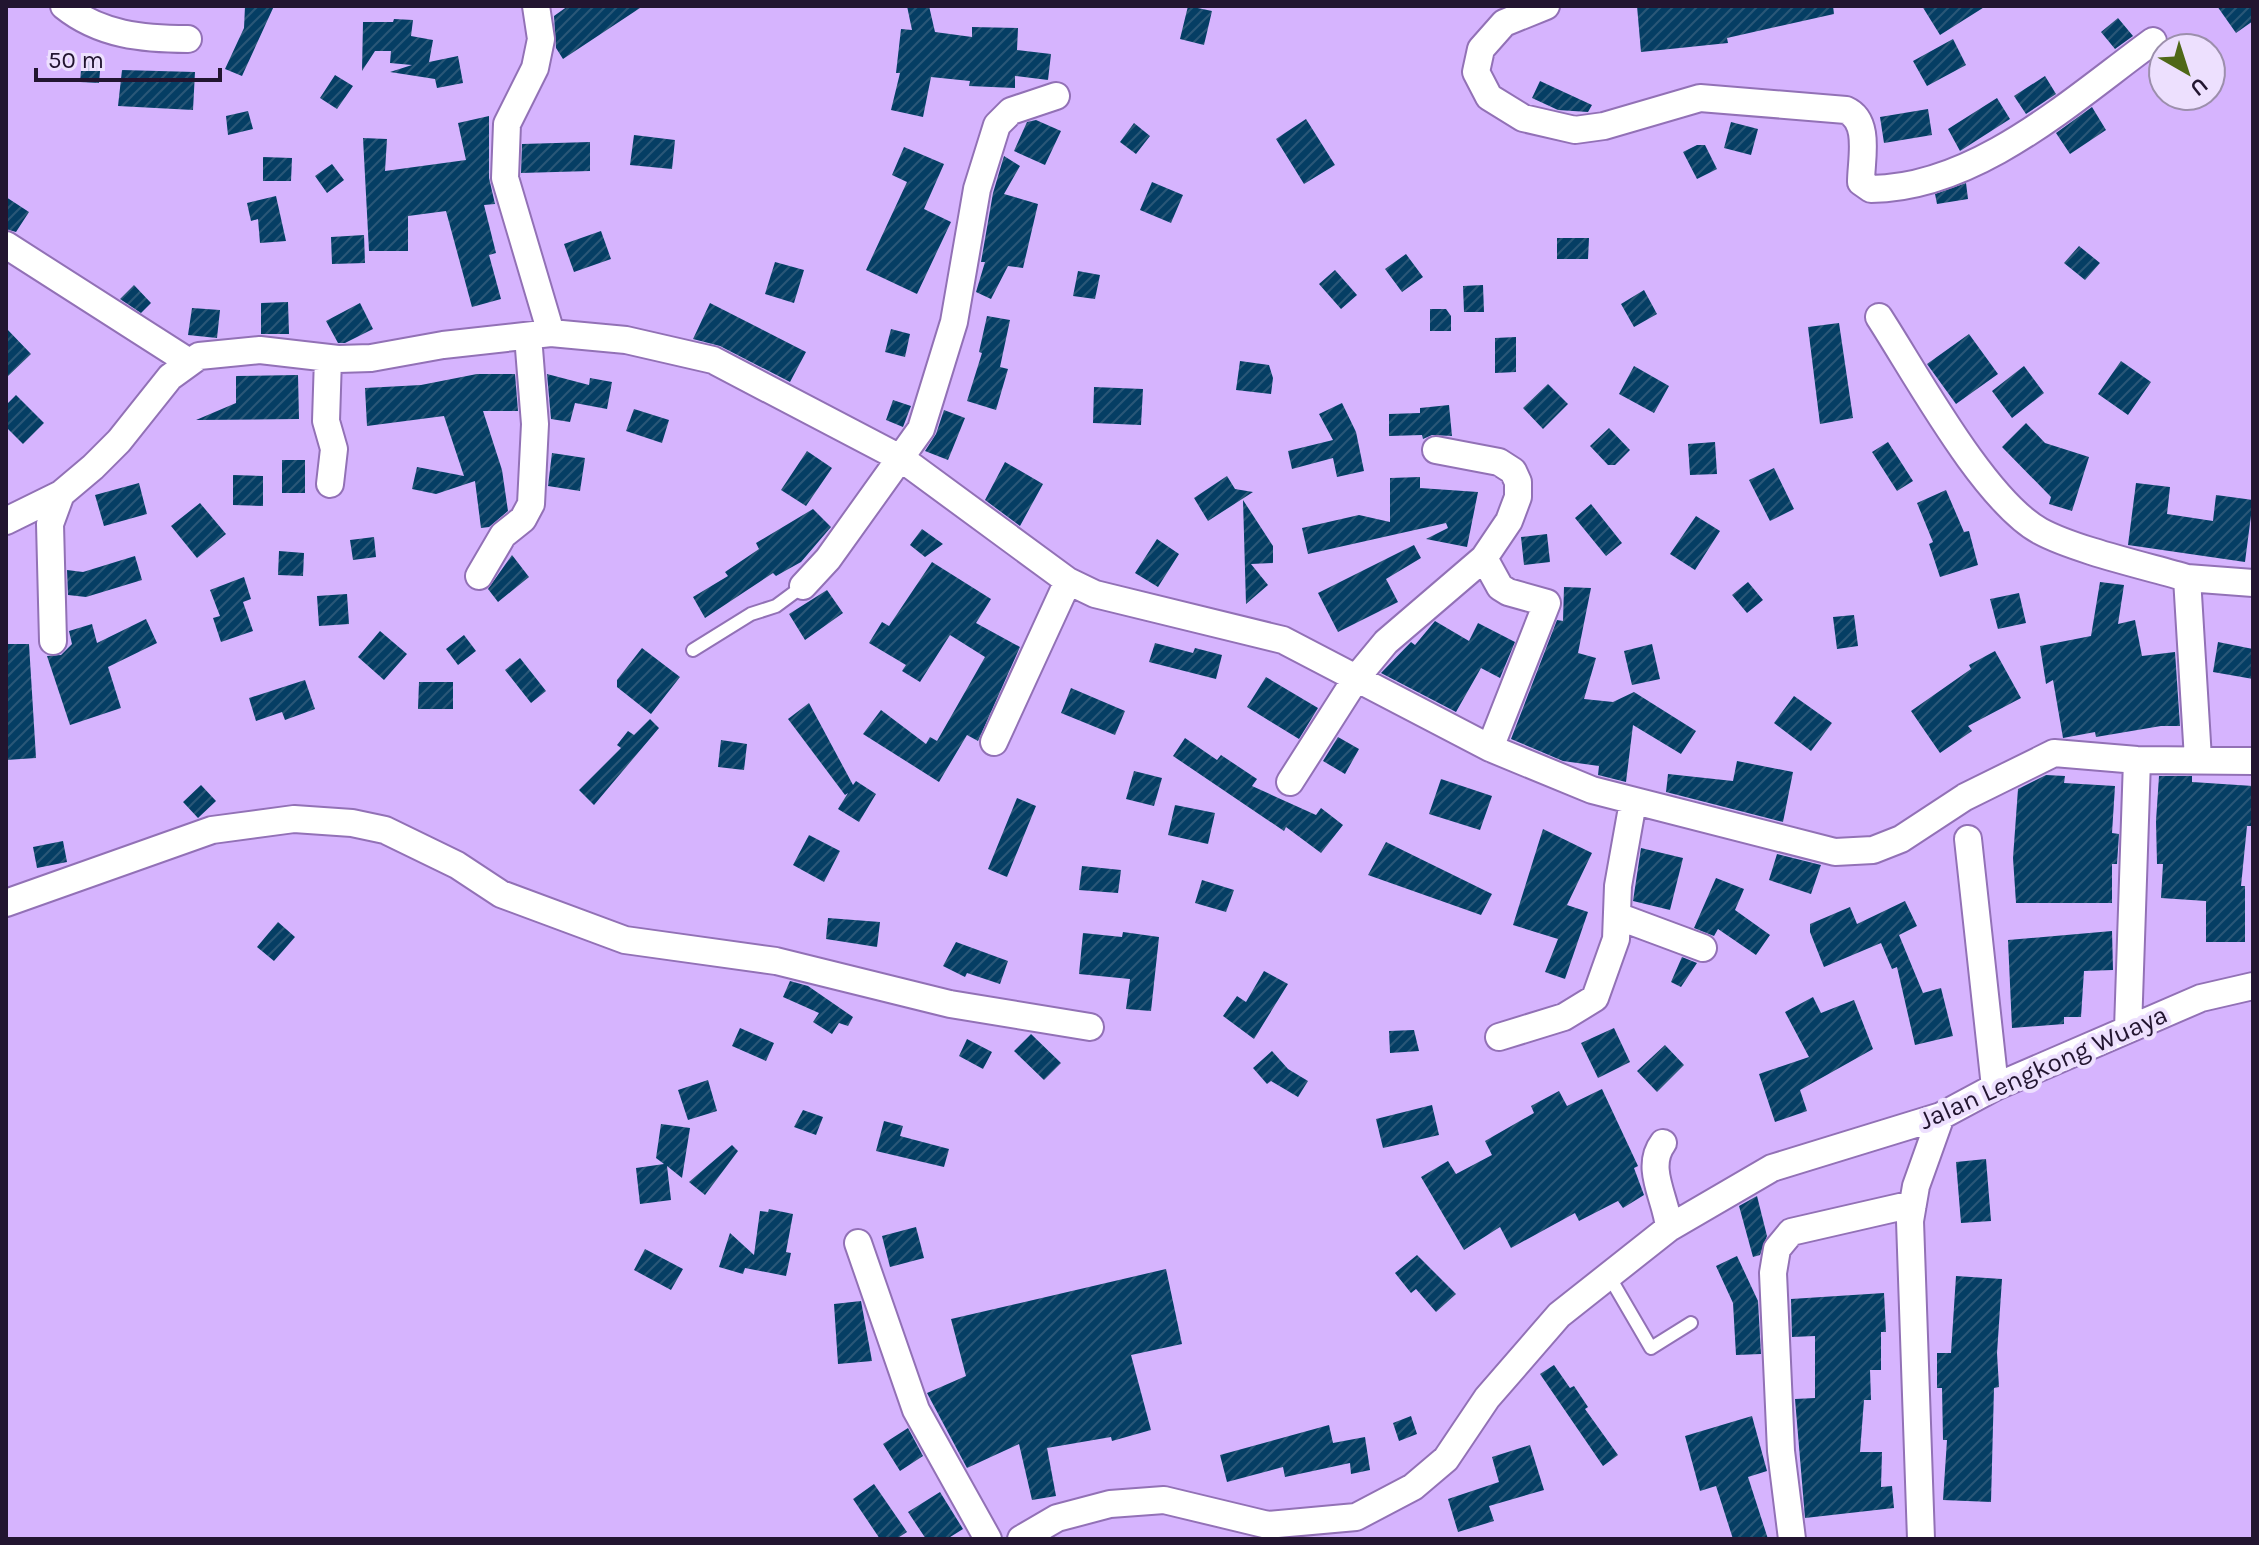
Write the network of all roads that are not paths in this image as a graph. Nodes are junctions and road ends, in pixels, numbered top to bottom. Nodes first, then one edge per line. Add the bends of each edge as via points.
1 (64, 6) edge
2 (536, 6) edge
3 (1546, 6) edge
4 (188, 39) dead end
5 (2147, 45) edge
6 (1056, 96) dead end
7 (6, 245) edge
8 (1879, 317) dead end
9 (540, 334) junction
10 (328, 358) junction
11 (189, 362) junction
12 (1436, 450) dead end
13 (902, 459) junction
14 (330, 484) dead end
15 (61, 494) junction
16 (6, 521) edge
17 (1484, 558) junction
18 (479, 576) dead end
19 (2187, 578) junction
20 (1068, 581) junction
21 (2253, 583) edge
22 (803, 586) joint
23 (53, 641) dead end
24 (693, 650) dead end
25 (1357, 677) junction
26 (994, 742) dead end
27 (1490, 748) junction
28 (2198, 759) junction
29 (2137, 760) junction
30 (2253, 761) edge
31 (1290, 782) dead end
32 (1633, 802) junction
33 (1968, 839) dead end
34 (6, 903) edge
35 (1617, 916) junction
36 (1703, 948) dead end
37 (2253, 986) edge
38 (1090, 1027) dead end
39 (2128, 1029) junction
40 (1499, 1037) dead end
41 (1995, 1087) junction
42 (1941, 1116) junction
43 (1663, 1143) dead end
44 (1913, 1204) junction
45 (1669, 1228) junction
46 (858, 1243) dead end
47 (1609, 1276) junction
48 (1691, 1323) dead end
49 (988, 1539) edge
50 (1021, 1539) edge
51 (1792, 1539) edge
52 (1921, 1539) edge

1 - 4 street via 91,25 119,34
2 - 9 street via 541,39 535,68 507,124 505,178
3 - 5 street via 1504,23 1481,49 1476,72 1489,97 1523,118 1575,130 1700,98 1846,110 1860,125 1861,182 1871,189 1909,184 1977,162 2028,133
6 - 13 street via 1011,111 997,125 977,189 954,322 921,429
7 - 11 street
8 - 19 street via 1990,486 2021,519 2043,533
9 - 10 street via 371,358
9 - 13 street via 626,340 713,360
9 - 18 street via 531,504 523,519 503,535
10 - 11 street via 260,350 215,353
10 - 14 street via 326,421 334,449
11 - 15 street via 170,377 119,441
12 - 17 street via 1499,462 1516,475 1518,497 1509,521
13 - 20 street
13 - 22 street
15 - 16 street
15 - 23 street via 50,524
17 - 25 street via 1386,642
17 - 27 street via 1500,587 1547,603
19 - 21 street
19 - 28 street
20 - 25 street via 1119,602 1283,640
20 - 26 street
22 - 24 lane
25 - 27 street
25 - 31 street
27 - 32 street
28 - 29 street
28 - 30 street
29 - 32 street via 2054,753 2010,772 1901,839 1873,850 1835,852
29 - 39 street
32 - 35 street
33 - 41 street
34 - 38 street via 212,830 294,819 352,823 385,830 457,865 501,894 625,940 776,961 950,1004
35 - 36 street
35 - 40 street via 1607,970 1589,1004
37 - 39 street, Jalan Lengkong Wuaya via 2201,998
39 - 41 street, Jalan Lengkong Wuaya
41 - 42 street, Jalan Lengkong Wuaya
42 - 44 street
42 - 45 street, Jalan Lengkong Wuaya via 1772,1168
43 - 45 street via 1655,1153 1655,1171
44 - 51 street via 1791,1232 1777,1249 1773,1273 1781,1436
44 - 52 street
45 - 47 street, Jalan Lengkong Wuaya
46 - 49 street via 916,1410
47 - 48 lane via 1651,1348
47 - 50 street, Jalan Lengkong Wuaya via 1559,1315 1487,1398 1446,1459 1413,1487 1356,1517 1268,1525 1164,1500 1110,1504 1057,1518

